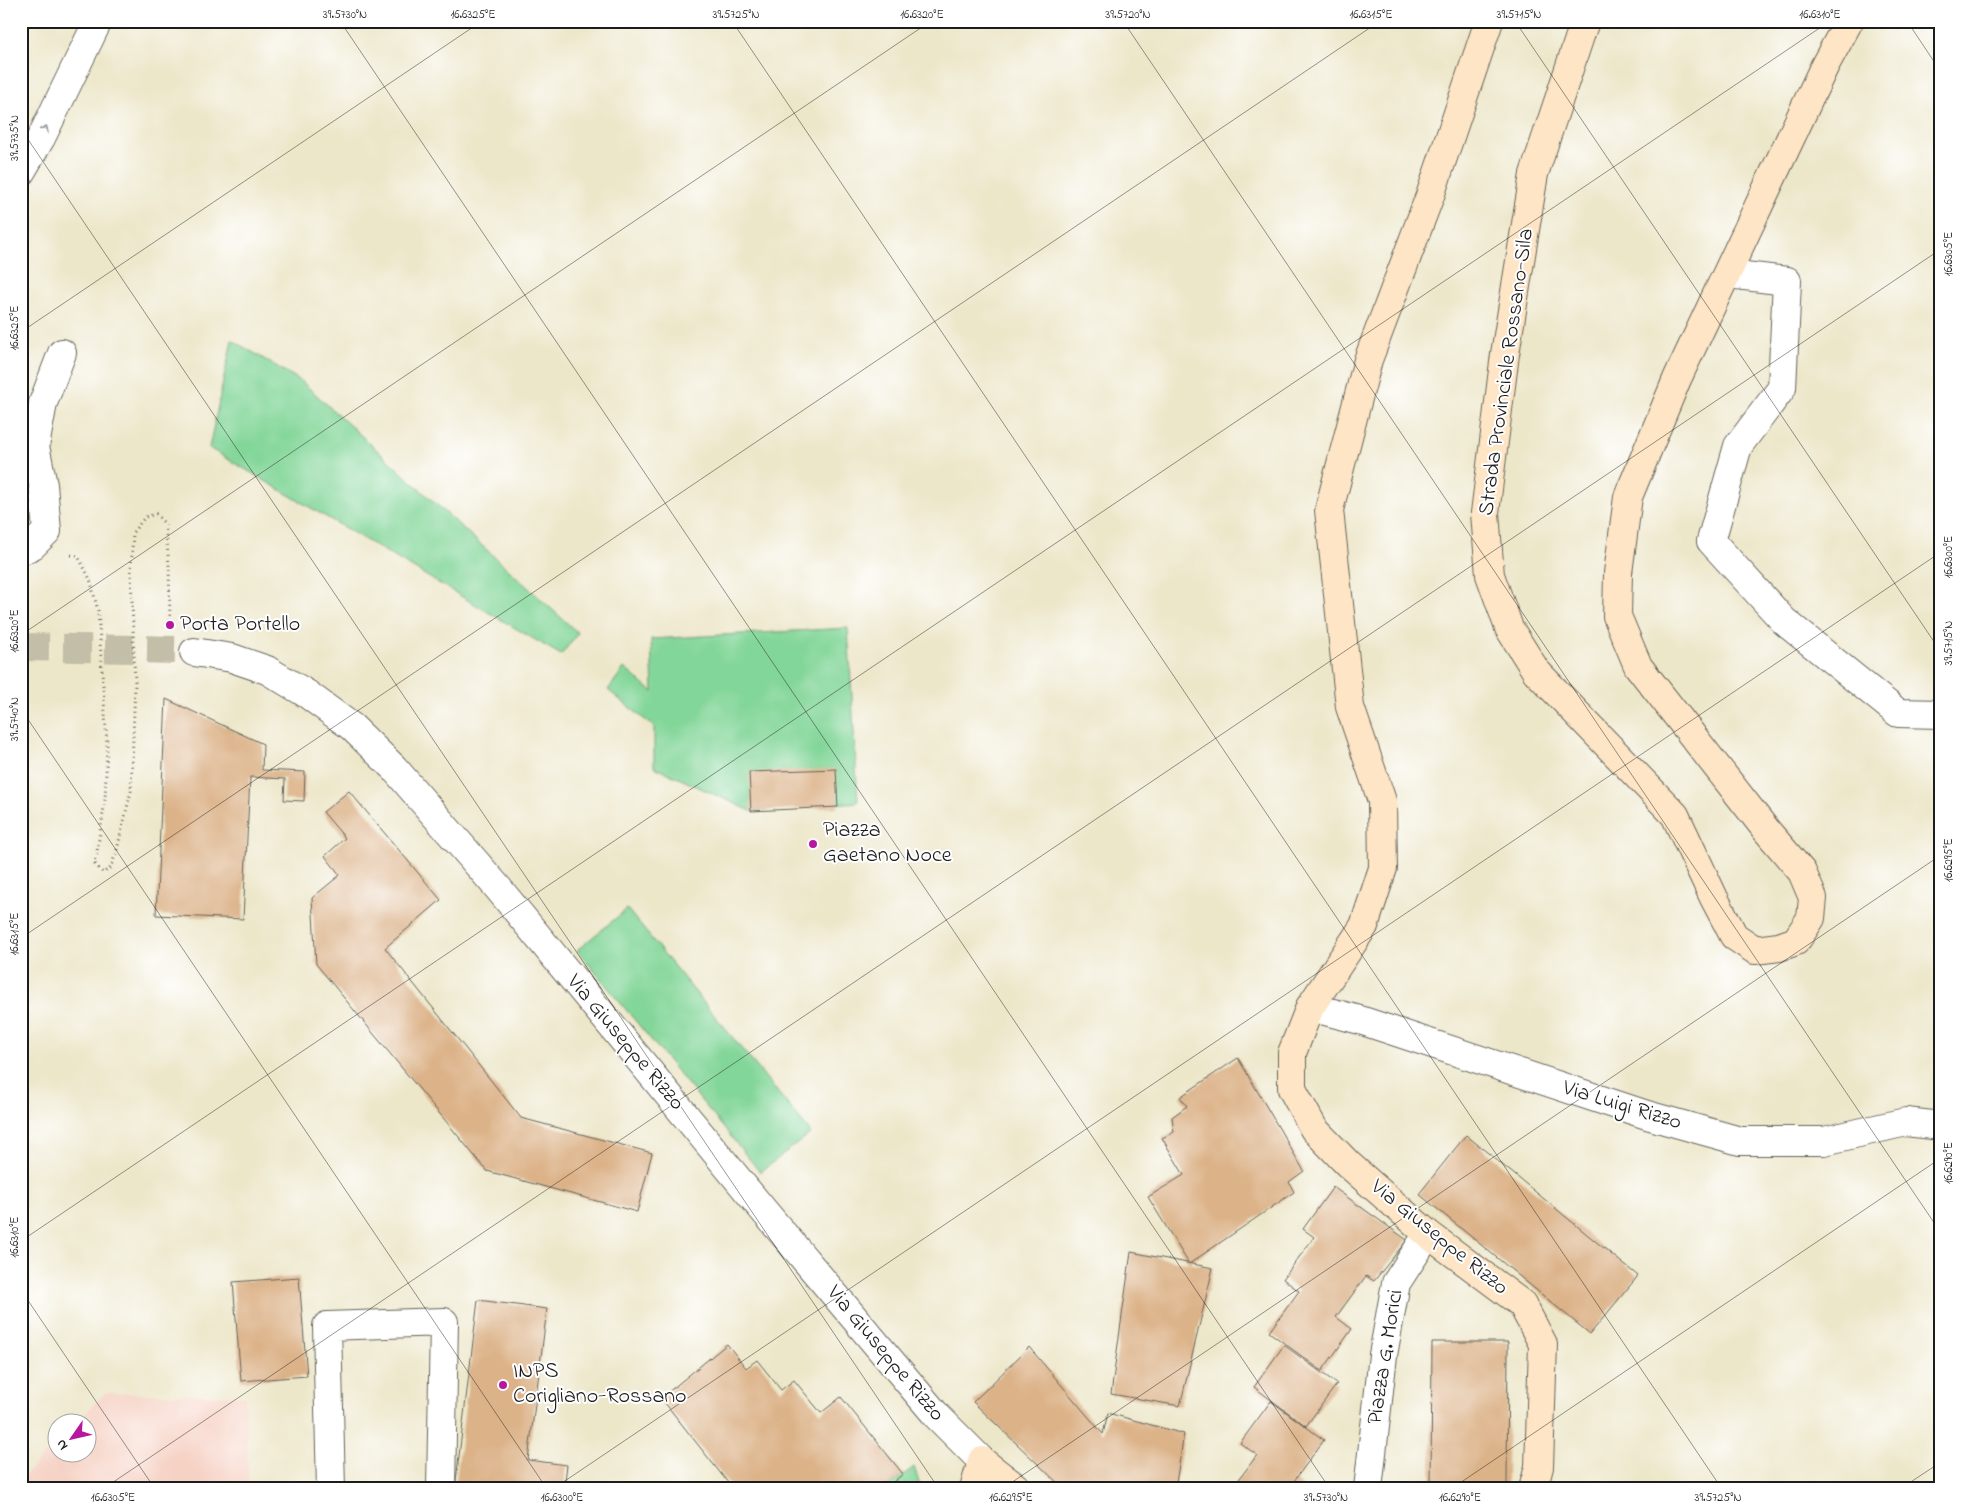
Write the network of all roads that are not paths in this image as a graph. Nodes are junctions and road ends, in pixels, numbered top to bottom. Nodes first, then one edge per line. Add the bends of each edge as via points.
1 (98, 21) edge
2 (1489, 21) edge
3 (1585, 21) edge
4 (1850, 21) edge
5 (21, 172) edge
6 (1728, 274) junction
7 (62, 353) dead end
8 (28, 559) edge
9 (194, 652) tunnel mouth
10 (1941, 714) edge
11 (1310, 1007) junction
12 (1941, 1126) edge
13 (1428, 1234) junction
14 (982, 1462) junction
15 (330, 1489) edge
16 (441, 1489) edge
17 (974, 1489) edge
18 (1018, 1489) edge
19 (1368, 1489) edge
20 (1533, 1489) edge

5 -> 1 street
2 - 11 main road via 1431,193 1368,360 1329,510 1350,707 1382,801 1384,868 1364,926
3 - 6 main road, Strada Provinciale Rossano-Sila via 1534,174 1505,354 1485,513 1490,575 1509,628 1536,671 1675,815 1734,936 1755,950 1796,941 1811,918 1812,898 1802,872 1638,666 1617,616 1618,573 1628,497 1676,379
4 - 6 main road, Strada Provinciale Rossano-Sila via 1826,65
6 - 10 street via 1788,281 1782,388 1738,446 1710,541 1784,621 1898,713
7 - 8 street via 42,403 35,446 47,531 33,544
9 - 14 street, Via Giuseppe Rizzo via 232,658 266,670 307,694 352,727 394,768 498,888 930,1409
11 - 12 street, Via Luigi Rizzo via 1360,1020 1648,1115 1740,1141 1824,1140 1906,1122
11 - 13 main road, Via Giuseppe Rizzo via 1292,1053 1292,1089 1314,1129 1348,1164
13 - 19 street, Piazza G. Morici via 1396,1283 1383,1355
13 - 20 main road, Via Giuseppe Rizzo via 1522,1304 1543,1344 1539,1467
14 - 17 main road
14 - 18 main road, Via Giuseppe Rizzo
15 - 16 street via 327,1326 444,1322

